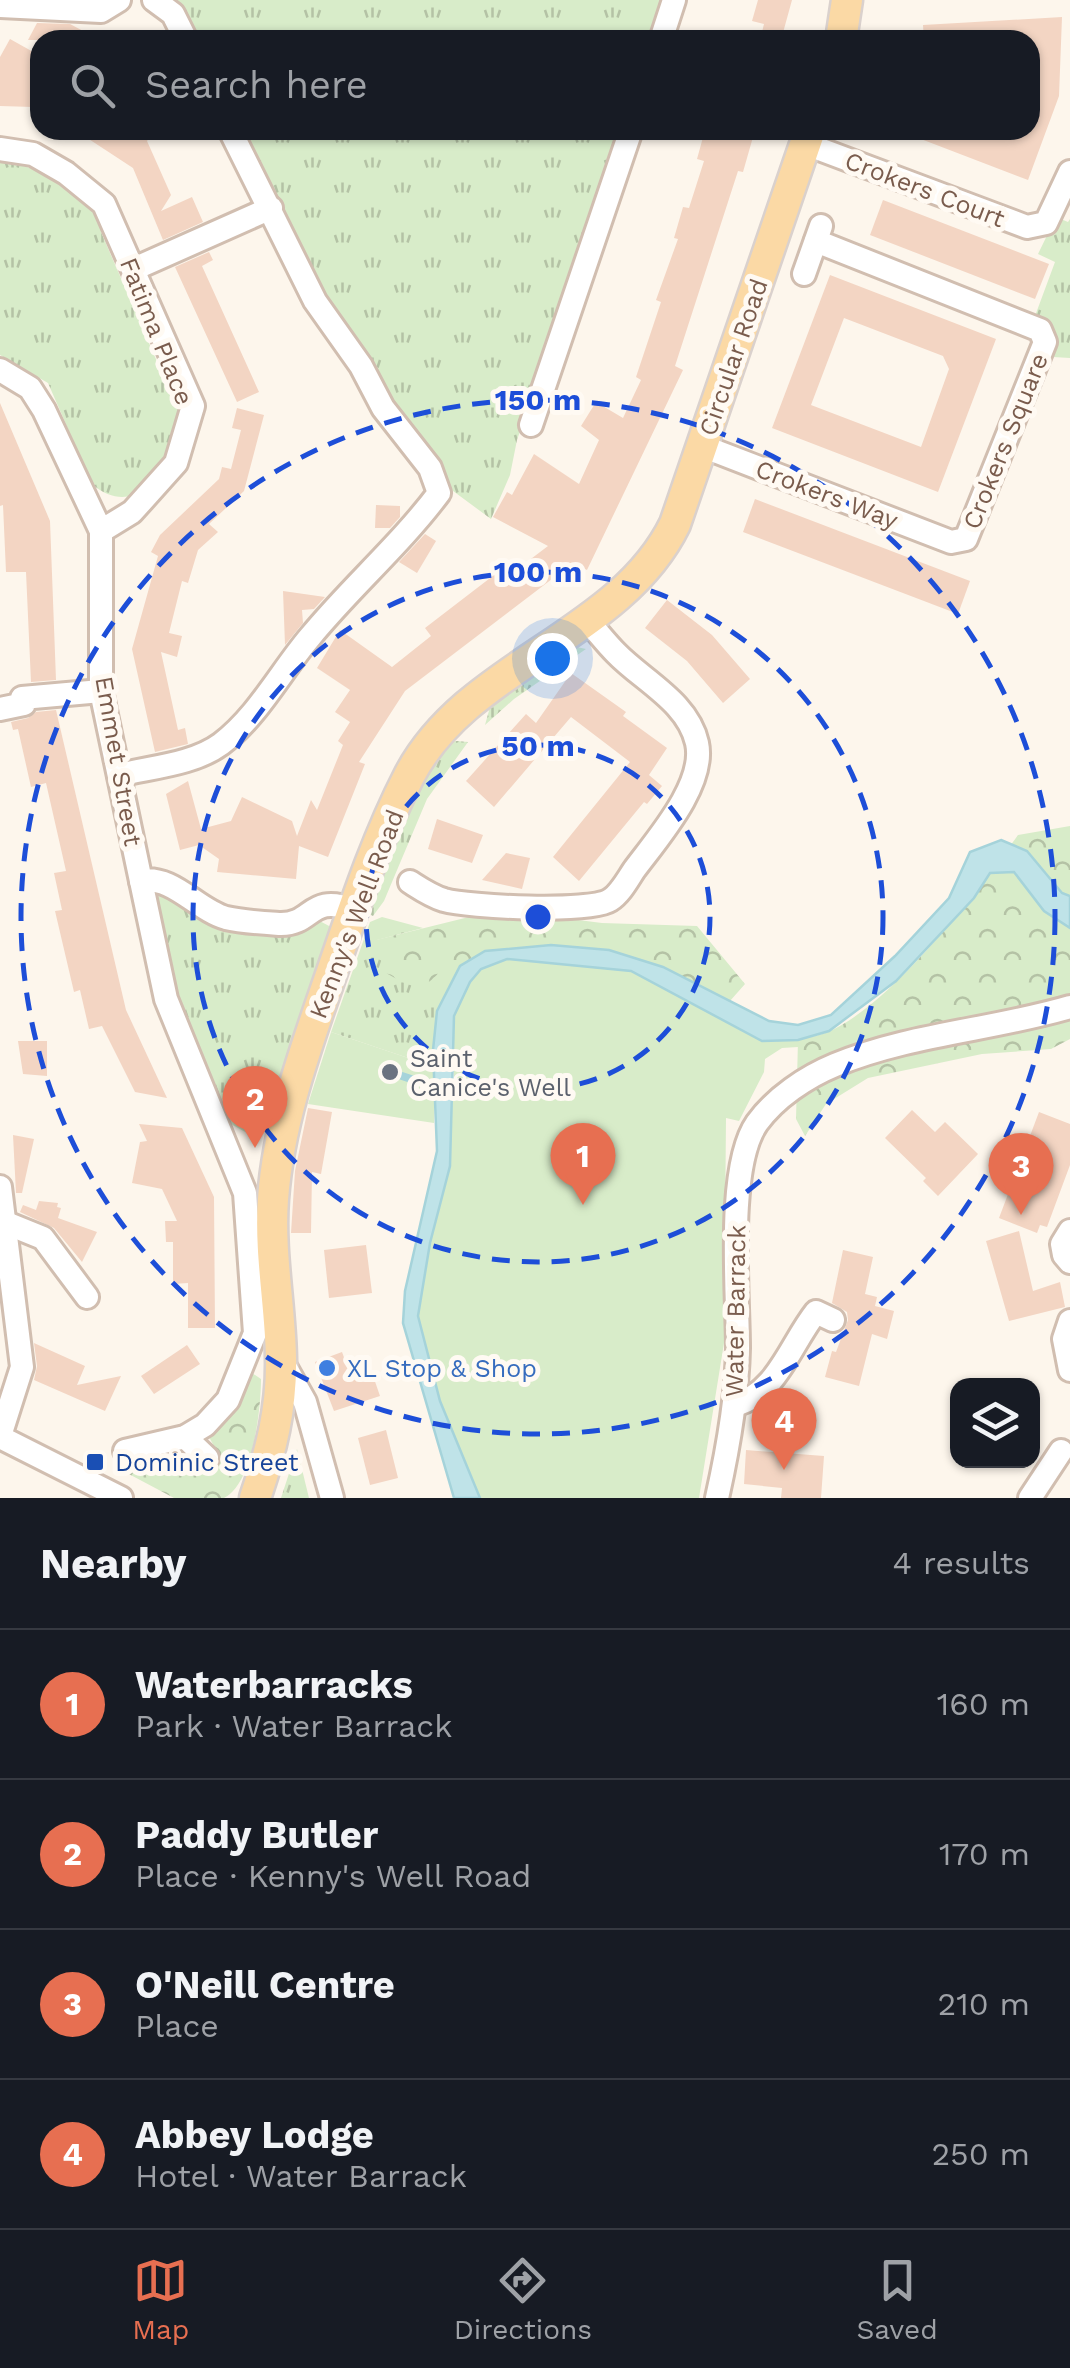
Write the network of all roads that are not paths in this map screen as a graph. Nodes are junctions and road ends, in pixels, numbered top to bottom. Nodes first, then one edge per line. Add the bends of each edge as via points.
1 (120, 0) edge
2 (154, 0) edge
3 (674, 0) edge
4 (847, 0) edge
5 (0, 6) edge
6 (181, 30) edge
7 (664, 30) edge
8 (842, 30) edge
9 (235, 140) edge
10 (627, 140) edge
11 (807, 140) edge
12 (815, 140) edge
13 (0, 149) edge
14 (1070, 172) edge
15 (271, 208) junction
16 (134, 269) junction
17 (804, 274) dead end
18 (0, 370) edge
19 (531, 425) dead end
20 (702, 446) junction
21 (101, 531) junction
22 (952, 542) joint
23 (640, 576) joint
24 (586, 619) junction
25 (101, 690) junction
26 (0, 709) edge
27 (119, 774) junction
28 (141, 881) junction
29 (410, 882) dead end
30 (354, 910) junction
31 (1070, 1008) edge
32 (0, 1186) edge
33 (6, 1223) junction
34 (1070, 1231) edge
35 (1070, 1262) edge
36 (87, 1297) dead end
37 (833, 1320) dead end
38 (1070, 1322) edge
39 (281, 1358) junction
40 (1070, 1370) edge
41 (734, 1405) junction
42 (0, 1436) edge
43 (185, 1437) junction
44 (124, 1451) dead end
45 (1061, 1452) dead end
46 (207, 1458) dead end
47 (121, 1498) edge
48 (255, 1498) edge
49 (332, 1498) edge
50 (717, 1498) edge
51 (1030, 1498) edge

1 - 5 street via 100,11
2 - 6 street via 174,14
3 - 7 street
4 - 8 main road
9 - 15 street
10 - 19 street
11 - 20 main road, Circular Road
12 - 14 street, Crokers Court via 1027,228 1046,224
13 - 16 street, Fatima Place via 32,154 104,204
15 - 16 street
15 - 27 street via 314,301 430,468 439,493 223,742 202,756
16 - 21 street, Fatima Place via 193,406 176,464 132,512
17 - 22 street, Crokers Square via 818,233 1040,330 1046,342 966,539
18 - 21 street via 30,388 44,410
20 - 22 street, Crokers Way
20 - 23 main road, Circular Road via 675,524
21 - 25 street, Emmet Street
23 - 24 main road, Kenny's Well Road
24 - 29 street via 668,696 698,744 680,810 610,901 581,908 483,906 429,895
24 - 30 main road, Kenny's Well Road via 456,716 423,751
25 - 26 street via 22,698 24,704
25 - 27 street, Emmet Street
27 - 28 street, Emmet Street
28 - 30 street, Emmet Street via 166,884 226,918 286,924 320,905
28 - 43 street via 166,999 233,1160 249,1220 251,1348 228,1400
30 - 39 main road, Kenny's Well Road via 291,1095 276,1168 273,1270
31 - 41 street, Water Barrack via 884,1047 831,1066 788,1092 755,1125 735,1222
32 - 33 street
33 - 36 street via 43,1238
33 - 42 street via 22,1367
34 - 35 street via 1062,1244
37 - 41 street via 816,1312 766,1388
38 - 40 street via 1064,1339
39 - 48 main road, Kenny's Well Road via 279,1411
39 - 49 street, Kenny's Well Road via 304,1402
41 - 50 street, Water Barrack
42 - 47 street
43 - 44 street
43 - 46 street
45 - 51 street

